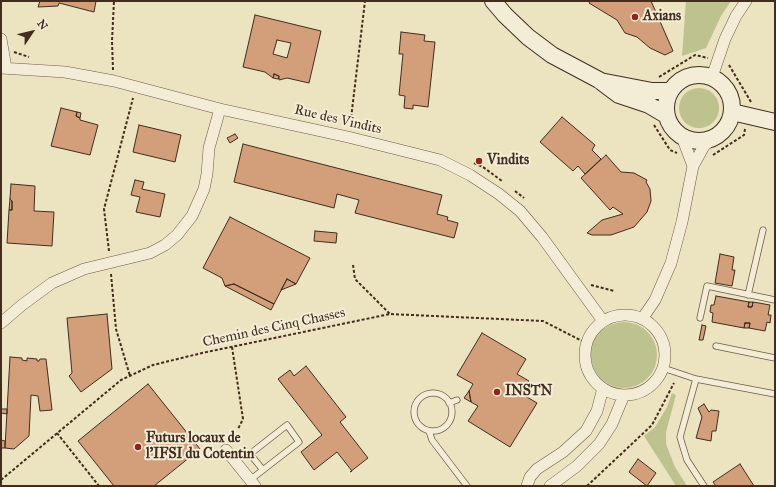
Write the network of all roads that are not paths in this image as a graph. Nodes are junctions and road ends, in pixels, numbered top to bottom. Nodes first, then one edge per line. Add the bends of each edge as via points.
1 (493, 1) edge
2 (746, 1) edge
3 (1, 40) edge
4 (4, 68) edge
5 (712, 77) junction
6 (599, 80) junction
7 (670, 91) junction
8 (220, 109) junction
9 (732, 112) junction
10 (666, 115) junction
11 (775, 122) edge
12 (682, 137) junction
13 (712, 139) junction
14 (694, 166) junction
15 (763, 230) dead end
16 (748, 295) junction
17 (775, 300) edge
18 (700, 318) dead end
19 (642, 319) junction
20 (603, 321) junction
21 (1, 323) edge
22 (716, 346) dead end
23 (775, 358) edge
24 (663, 368) junction
25 (696, 379) junction
26 (603, 388) junction
27 (775, 394) edge
28 (624, 395) junction
29 (457, 400) dead end
30 (449, 403) junction
31 (429, 431) junction
32 (226, 450) dead end
33 (263, 470) junction
34 (252, 483) edge
35 (467, 486) edge
36 (527, 486) edge
37 (550, 486) edge
38 (704, 486) edge

1 - 6 main road via 505,15 552,55
2 - 5 street via 725,39
3 - 4 street
4 - 8 street, Rue des Vindits via 65,72 114,81
5 - 7 main road via 700,74 689,76 679,81
5 - 9 main road via 728,91
6 - 7 main road via 652,91
6 - 10 main road via 619,95 649,105
7 - 10 main road
8 - 20 street, Rue des Vindits via 440,160 470,175 520,211
8 - 21 street via 209,148 204,189 192,216 177,235 150,253 84,269 52,283
9 - 11 main road
9 - 13 main road via 725,128
10 - 12 main road via 672,128
12 - 13 main road via 696,141
12 - 14 street
13 - 14 street via 704,146
14 - 19 street via 673,257 655,300
15 - 16 lane
16 - 17 lane
16 - 18 lane via 707,286
19 - 20 street via 622,315
19 - 24 street via 652,325 664,345
20 - 26 street via 586,343 585,356 593,380
22 - 23 lane
24 - 25 lane
24 - 28 street via 659,377 644,390
25 - 27 lane
25 - 38 lane via 680,437 687,460
26 - 28 street
26 - 36 street via 597,411 586,431 563,452 538,469 530,477
28 - 37 street via 612,424 599,444 577,466
29 - 30 lane
30 - 31 lane via 452,414 447,426 442,430
30 - 31 lane via 440,395 429,394 423,396 416,404 415,420 418,425
31 - 35 lane via 432,440
32 - 34 street
33 - 33 lane via 300,442 287,426 250,454
33 - 34 lane

